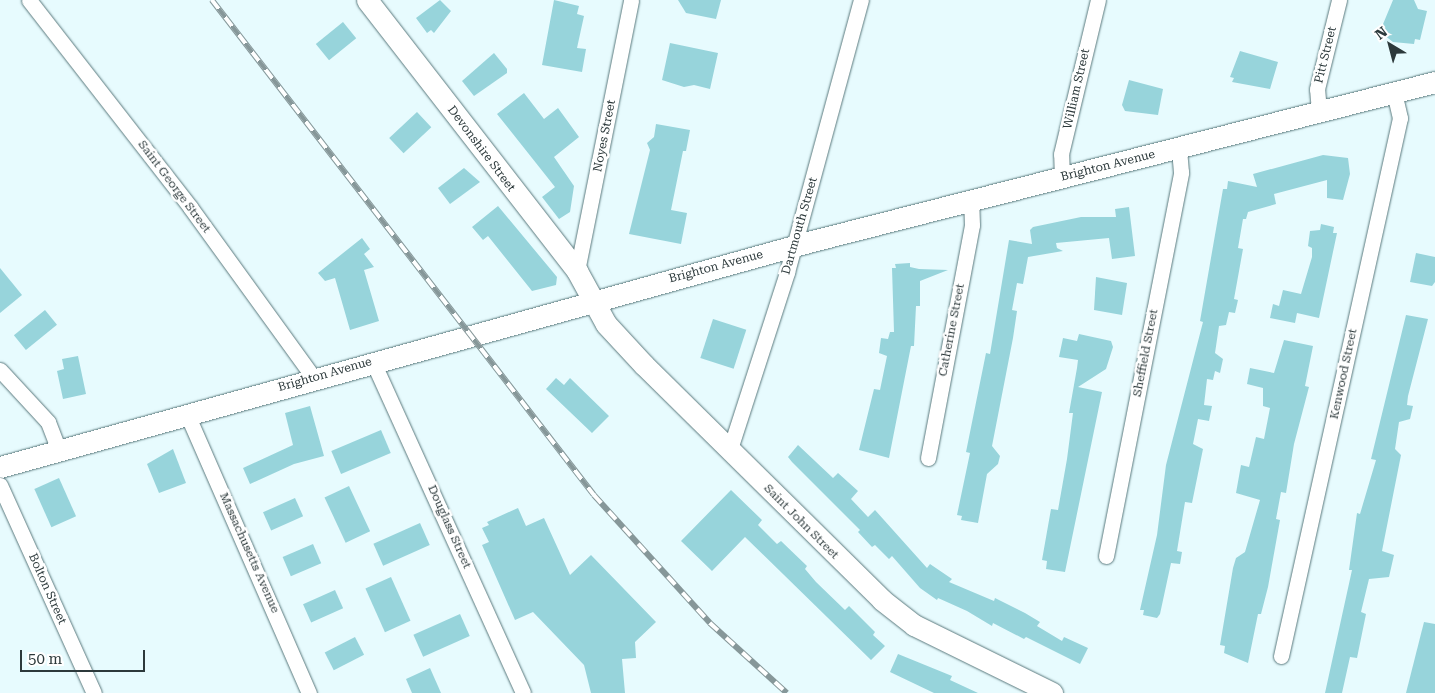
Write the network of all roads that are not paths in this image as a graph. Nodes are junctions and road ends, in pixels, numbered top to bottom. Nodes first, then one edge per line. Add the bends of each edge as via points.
1 (29, 0) edge
2 (367, 0) edge
3 (631, 0) edge
4 (861, 0) edge
5 (1098, 0) edge
6 (1339, 0) edge
7 (1435, 82) edge
8 (1394, 92) junction
9 (1319, 111) junction
10 (1179, 149) junction
11 (1062, 178) junction
12 (971, 201) junction
13 (794, 246) junction
14 (577, 271) junction
15 (591, 300) junction
16 (374, 362) junction
17 (0, 370) edge
18 (314, 378) junction
19 (187, 414) junction
20 (730, 449) junction
21 (59, 450) junction
22 (928, 458) dead end
23 (0, 466) edge
24 (0, 484) edge
25 (1106, 556) dead end
26 (1281, 656) dead end
27 (94, 693) edge
28 (309, 693) edge
29 (523, 693) edge
30 (1052, 693) edge

1 - 18 street, Saint George Street via 190,207
2 - 14 main road, Devonshire Street
3 - 14 street, Noyes Street
4 - 13 street, Dartmouth Street
5 - 11 street, William Street via 1061,154
6 - 9 street, Pitt Street via 1318,89
7 - 8 main road, Brighton Avenue
8 - 9 main road, Brighton Avenue
8 - 26 street, Kenwood Street via 1400,118
9 - 10 main road, Brighton Avenue
10 - 11 main road, Brighton Avenue
10 - 25 street, Sheffield Street via 1181,172
11 - 12 main road, Brighton Avenue
12 - 13 main road, Brighton Avenue
12 - 22 street, Catherine Street via 972,225
13 - 15 main road, Brighton Avenue
13 - 20 street, Dartmouth Street
14 - 15 main road, Devonshire Street
15 - 16 main road, Brighton Avenue
15 - 20 main road, Saint John Street via 620,341
16 - 18 main road, Brighton Avenue
16 - 29 street, Douglass Street
17 - 21 street via 48,422
18 - 19 main road, Brighton Avenue
19 - 21 main road, Brighton Avenue
19 - 28 street, Massachusetts Avenue
20 - 30 main road, Saint John Street via 857,578 914,625
21 - 23 main road, Brighton Avenue
24 - 27 street, Bolton Street

